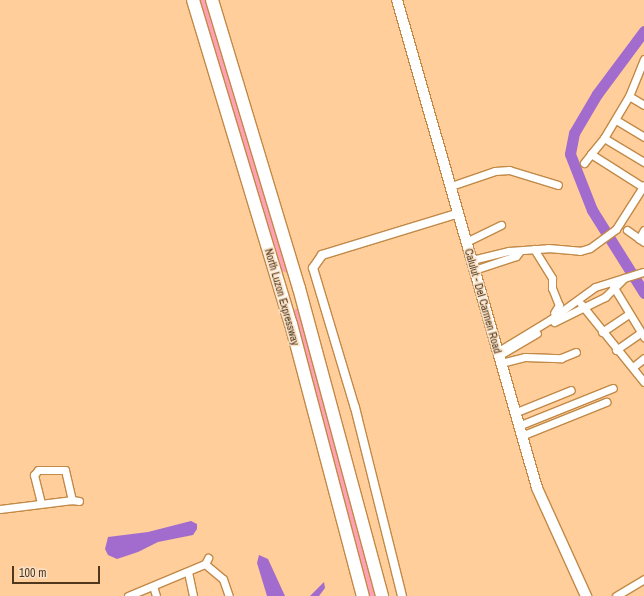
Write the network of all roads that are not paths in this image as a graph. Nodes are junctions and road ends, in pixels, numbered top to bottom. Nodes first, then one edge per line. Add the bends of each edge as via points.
1 (193, 0) edge
2 (212, 0) edge
3 (397, 0) edge
4 (644, 59) edge
5 (641, 73) edge
6 (629, 96) junction
7 (644, 105) edge
8 (616, 120) junction
9 (644, 137) edge
10 (604, 138) junction
11 (591, 154) junction
12 (644, 162) edge
13 (584, 163) dead end
14 (558, 185) dead end
15 (451, 186) junction
16 (643, 186) edge
17 (459, 213) junction
18 (501, 225) dead end
19 (627, 230) dead end
20 (644, 230) edge
21 (641, 240) edge
22 (466, 242) junction
23 (534, 249) junction
24 (473, 265) junction
25 (642, 271) edge
26 (625, 278) junction
27 (610, 280) junction
28 (615, 290) junction
29 (577, 299) junction
30 (584, 308) junction
31 (629, 314) junction
32 (552, 321) junction
33 (602, 332) junction
34 (642, 335) edge
35 (616, 350) junction
36 (576, 352) dead end
37 (498, 355) junction
38 (644, 358) edge
39 (633, 366) junction
40 (644, 382) edge
41 (613, 388) dead end
42 (571, 390) dead end
43 (606, 402) dead end
44 (514, 413) junction
45 (520, 431) junction
46 (41, 503) junction
47 (0, 509) edge
48 (188, 572) junction
49 (644, 579) edge
50 (153, 586) junction
51 (128, 596) edge
52 (156, 596) edge
53 (193, 596) edge
54 (229, 596) edge
55 (363, 596) edge
56 (382, 596) edge
57 (402, 596) edge
58 (586, 596) edge
59 (616, 596) edge

1 - 55 highway, North Luzon Expressway via 291,324
2 - 56 highway, North Luzon Expressway via 300,288
3 - 15 main road, Calulut - Del Carmen Road
4 - 5 street
5 - 6 street
6 - 7 street
6 - 8 street
8 - 9 street
8 - 10 street
10 - 11 street
10 - 12 street
11 - 13 street
11 - 16 street
14 - 15 street via 509,170 495,171
15 - 17 main road, Calulut - Del Carmen Road
16 - 23 street via 616,229 590,248 580,251
17 - 22 main road, Calulut - Del Carmen Road
17 - 57 street via 327,253 322,255 313,268 355,408
18 - 22 street
19 - 21 street
20 - 21 street
22 - 24 main road, Calulut - Del Carmen Road
23 - 24 street via 520,251 516,256
23 - 37 street via 549,271 559,308
24 - 37 main road, Calulut - Del Carmen Road
25 - 26 street
26 - 27 street
26 - 28 street
27 - 28 street
27 - 29 street
28 - 30 street
28 - 31 street
29 - 30 street
29 - 32 street
30 - 32 street
30 - 33 street
31 - 33 street
31 - 34 street
32 - 37 street
33 - 35 street
34 - 35 street
35 - 39 street
36 - 37 street via 560,358
37 - 44 main road, Calulut - Del Carmen Road
38 - 39 street
39 - 40 street
41 - 45 street
42 - 44 street
43 - 45 street
44 - 45 main road, Calulut - Del Carmen Road
45 - 58 main road, Calulut - Del Carmen Road via 543,503
46 - 46 street via 34,475 38,470 65,470 75,500
46 - 47 street
48 - 50 street
48 - 53 street
48 - 54 street via 206,561 223,579
49 - 59 street
50 - 51 street
50 - 52 street

